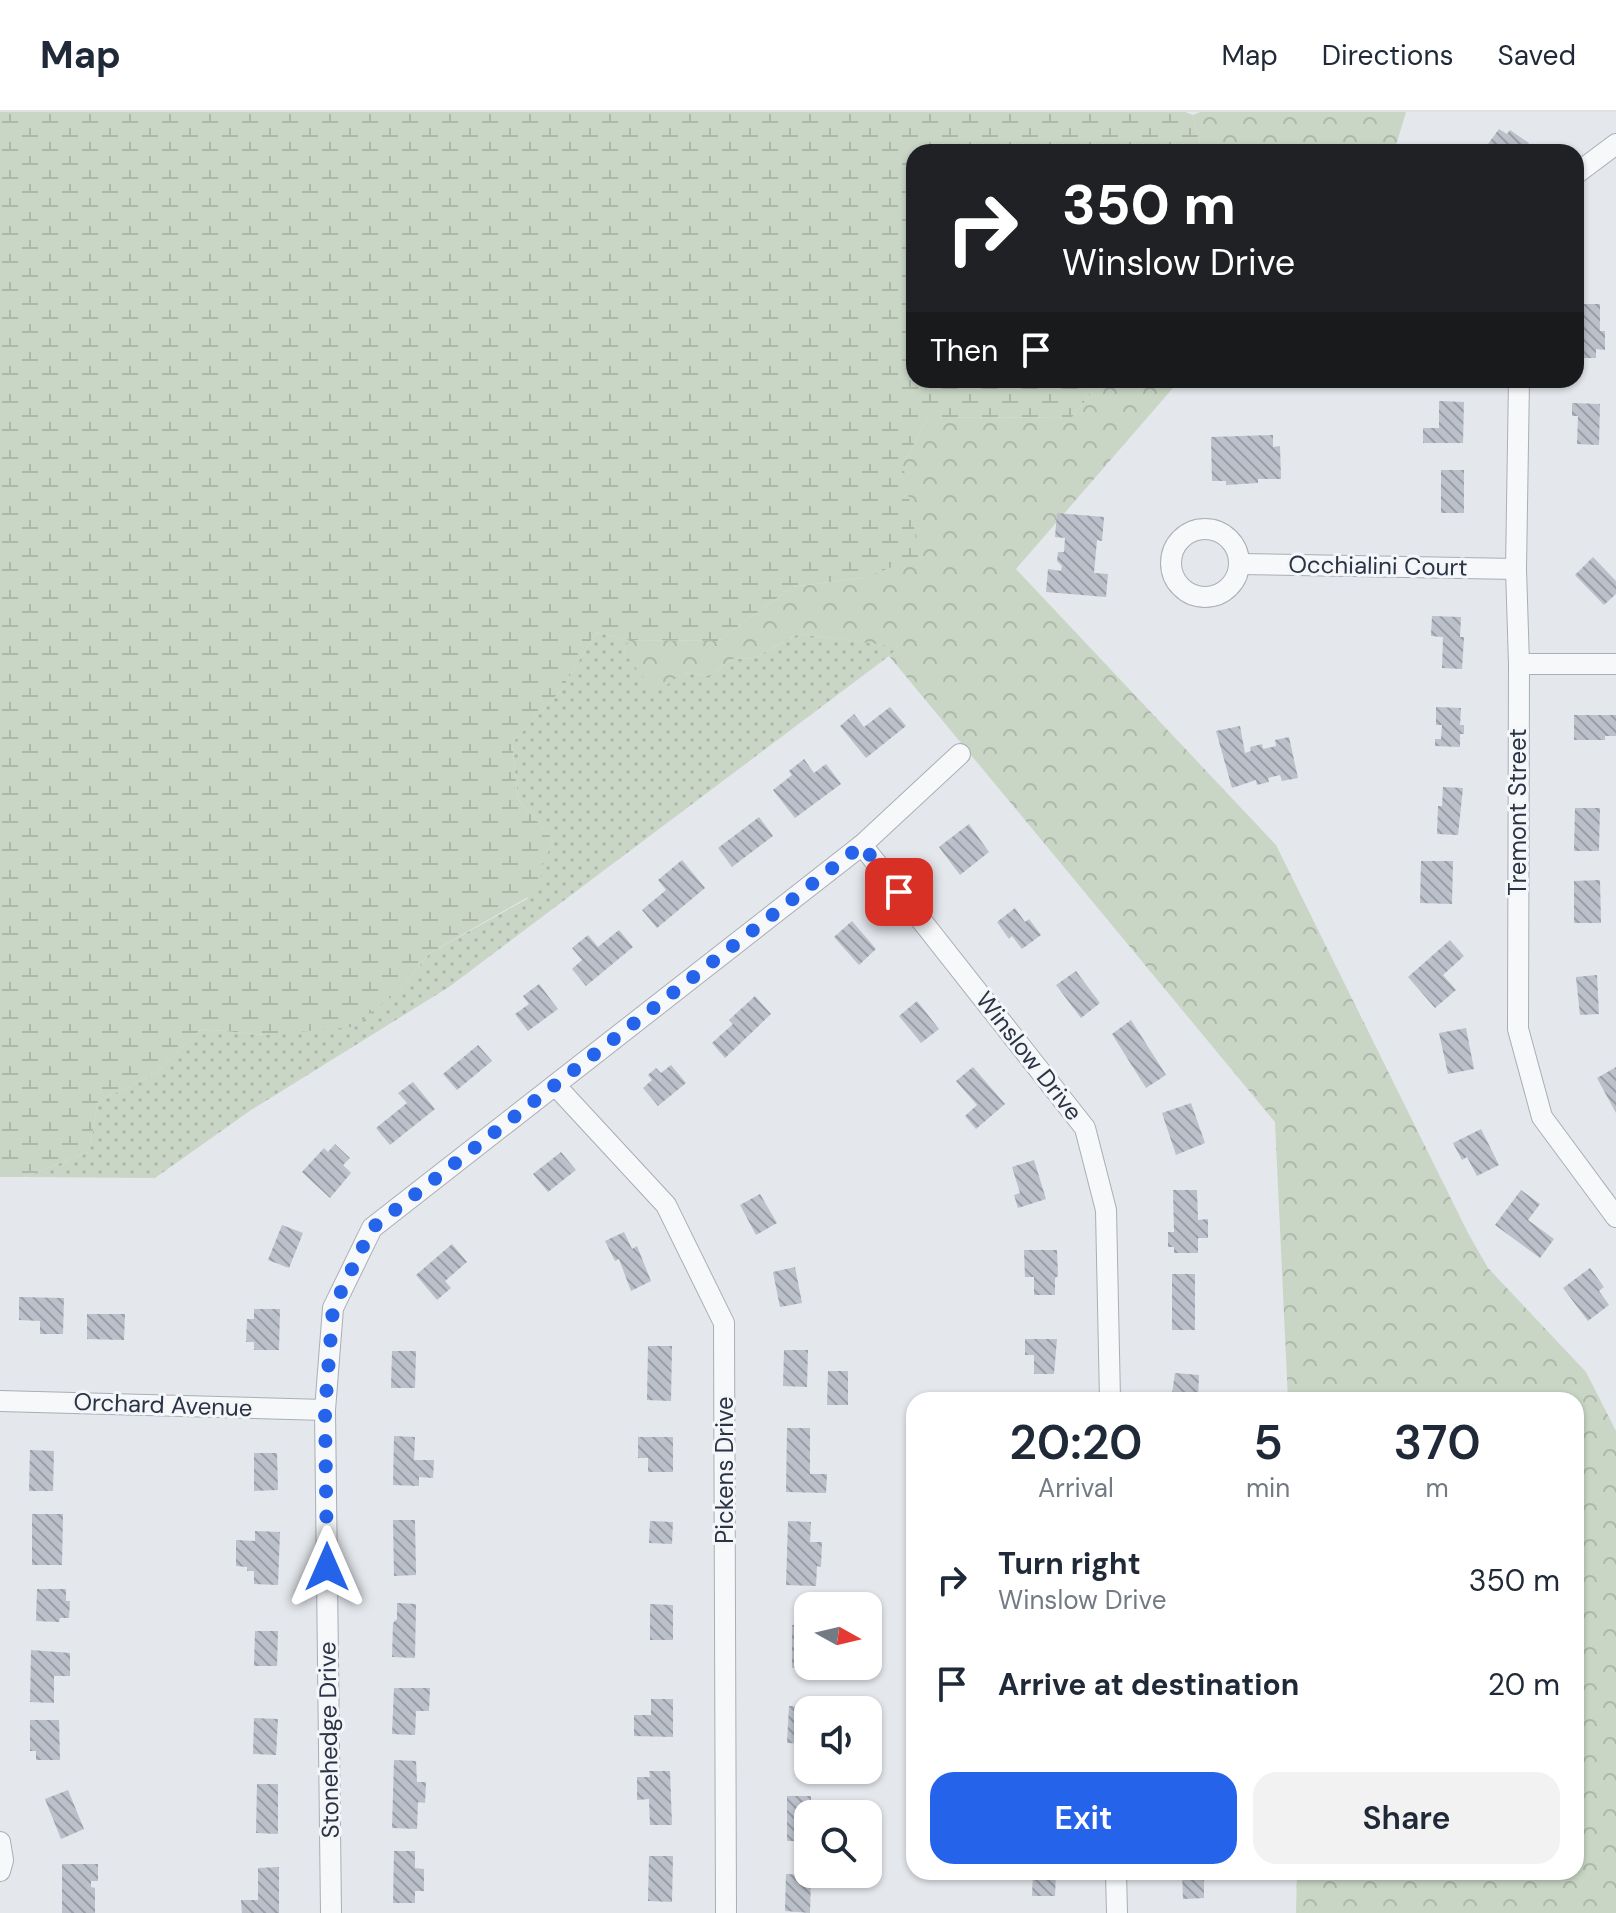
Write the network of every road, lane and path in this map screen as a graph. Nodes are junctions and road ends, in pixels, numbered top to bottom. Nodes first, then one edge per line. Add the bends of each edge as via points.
1 (1616, 144) edge
2 (1584, 168) edge
3 (1519, 388) edge
4 (1239, 564) dead end
5 (1516, 569) junction
6 (1519, 664) junction
7 (1616, 664) edge
8 (960, 754) dead end
9 (862, 845) junction
10 (555, 1085) junction
11 (1616, 1217) edge
12 (1110, 1392) edge
13 (0, 1401) edge
14 (325, 1410) junction
15 (0, 1842) edge
16 (0, 1871) edge
17 (1116, 1880) edge
18 (331, 1913) edge
19 (726, 1913) edge
20 (1117, 1913) edge

1 - 2 street
3 - 5 street, Tremont Street
4 - 5 street, Occhialini Court
5 - 6 street, Tremont Street
6 - 7 street
6 - 11 street, Tremont Street via 1518,1029 1542,1117
8 - 9 street, Stonehedge Drive
9 - 10 street, Stonehedge Drive
9 - 12 street, Winslow Drive via 1085,1128 1106,1210
10 - 14 street, Stonehedge Drive via 372,1228 333,1308
10 - 19 street, Pickens Drive via 666,1205 724,1323
13 - 14 street, Orchard Avenue
14 - 18 street, Stonehedge Drive
15 - 16 street
17 - 20 street

